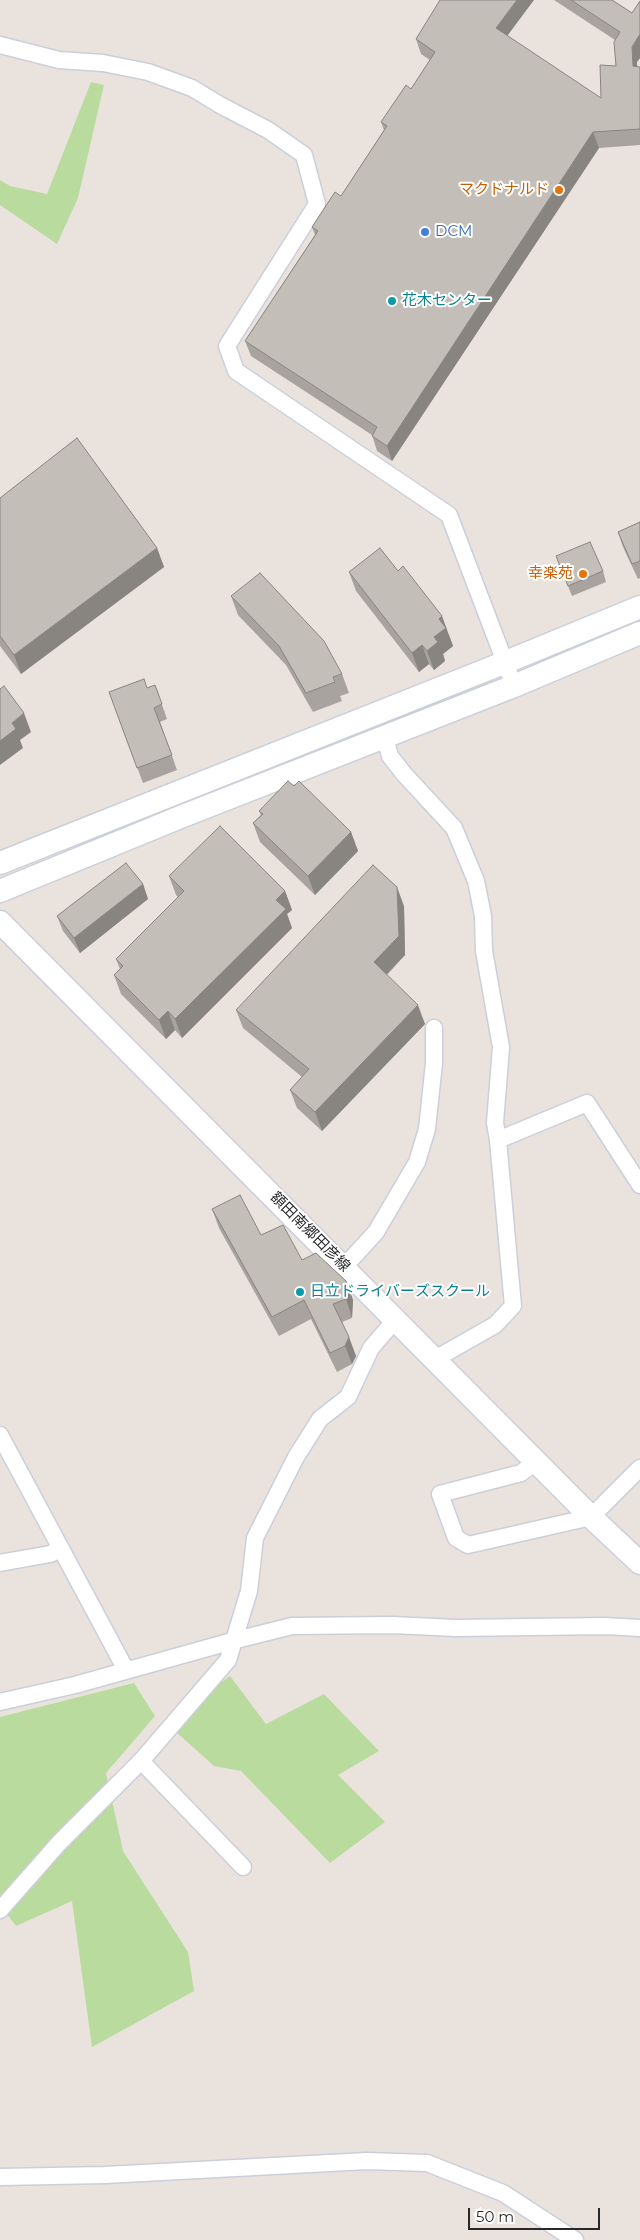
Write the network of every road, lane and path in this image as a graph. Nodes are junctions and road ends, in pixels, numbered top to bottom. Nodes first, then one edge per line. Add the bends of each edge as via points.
1 (0, 45) edge
2 (640, 607) edge
3 (640, 633) edge
4 (506, 662) junction
5 (514, 686) junction
6 (385, 738) junction
7 (0, 863) edge
8 (0, 891) edge
9 (0, 922) edge
10 (434, 1028) dead end
11 (498, 1140) junction
12 (640, 1185) edge
13 (344, 1267) junction
14 (396, 1319) junction
15 (436, 1359) junction
16 (0, 1435) edge
17 (536, 1462) junction
18 (640, 1468) edge
19 (591, 1517) junction
20 (61, 1549) junction
21 (0, 1563) edge
22 (640, 1563) edge
23 (640, 1628) edge
24 (236, 1640) junction
25 (126, 1670) junction
26 (0, 1702) edge
27 (141, 1761) junction
28 (244, 1867) dead end
29 (0, 1910) edge
30 (0, 2177) edge
31 (575, 2240) edge

1 - 4 street via 59,60 103,63 148,72 192,88 268,130 304,155 317,204 227,346 236,371 449,515
2 - 4 street
3 - 5 street
4 - 5 street
4 - 7 street
5 - 6 street
6 - 8 street
6 - 11 street via 390,756 454,828 476,881 484,916 484,951 501,1047 495,1123
9 - 13 street, 額田南郷田彦線
10 - 13 street via 427,1129 417,1162 376,1232
11 - 12 street via 587,1103
11 - 15 street via 512,1306 495,1325
13 - 14 street, 額田南郷田彦線
14 - 15 street, 額田南郷田彦線
14 - 24 street via 371,1348 348,1396 320,1418 296,1457 255,1538 249,1591
15 - 17 street, 額田南郷田彦線
16 - 20 street
17 - 19 street, 額田南郷田彦線
17 - 19 street via 521,1473 440,1494 456,1538 468,1545
18 - 19 street
19 - 22 street, 額田南郷田彦線
20 - 21 street
20 - 25 street
23 - 24 street via 292,1626
24 - 25 street
24 - 27 street via 228,1660
25 - 26 street
27 - 28 street
27 - 29 street via 59,1843
30 - 31 street via 105,2175 367,2161 427,2163 502,2193

